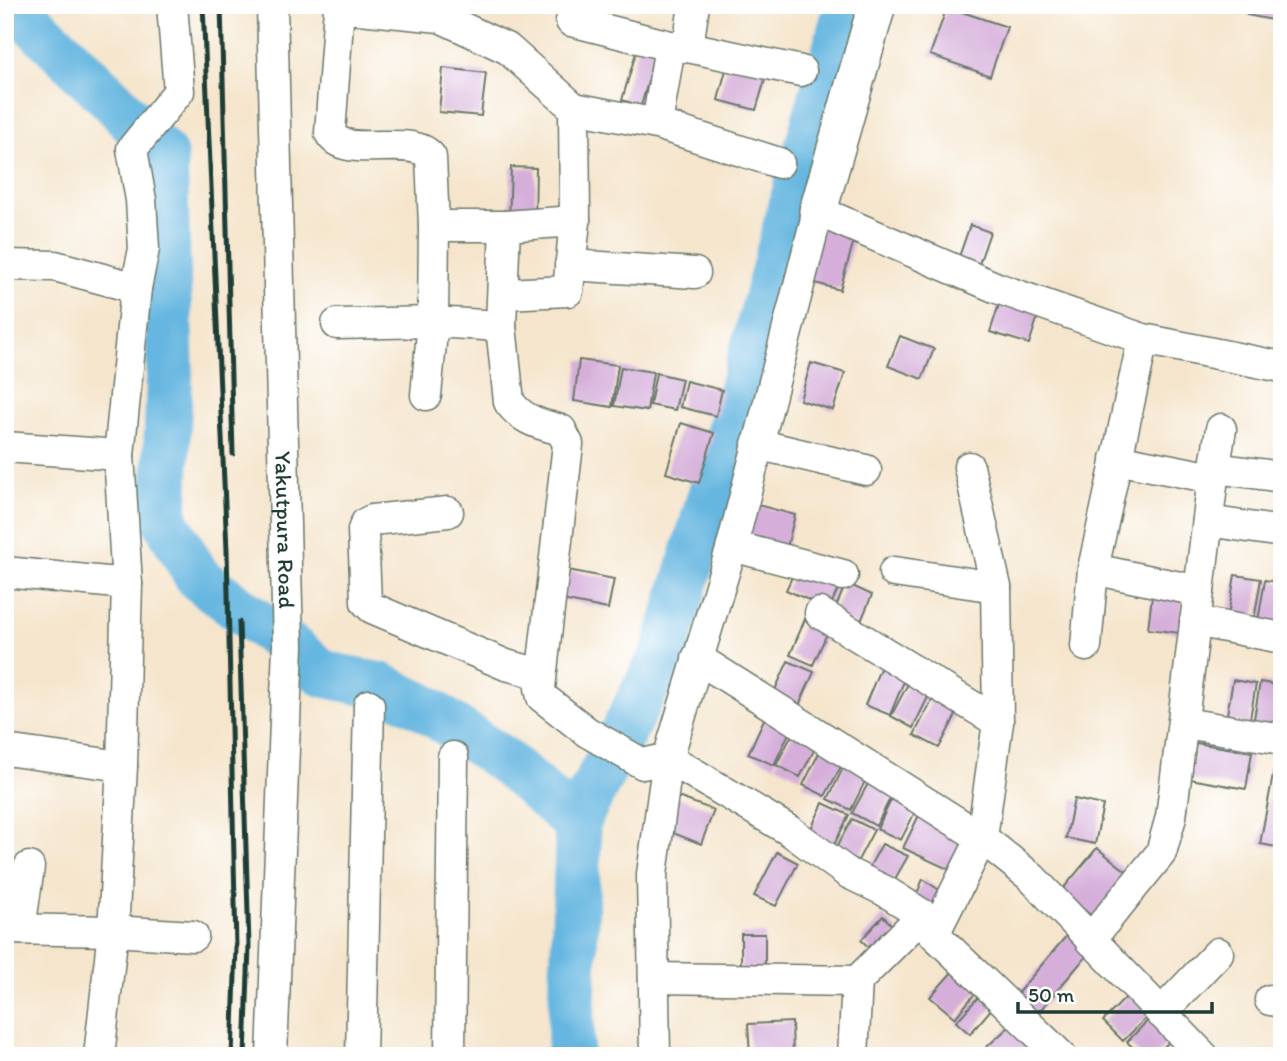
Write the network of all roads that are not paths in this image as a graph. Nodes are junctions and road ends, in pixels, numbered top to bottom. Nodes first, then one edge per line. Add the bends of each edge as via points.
1 (172, 5) edge
2 (272, 5) edge
3 (694, 5) edge
4 (877, 5) edge
5 (338, 6) edge
6 (570, 21) dead end
7 (679, 46) junction
8 (801, 71) dead end
9 (574, 108) junction
10 (657, 124) junction
11 (779, 163) dead end
12 (818, 211) junction
13 (575, 221) junction
14 (434, 226) junction
15 (505, 226) junction
16 (5, 265) edge
17 (570, 265) junction
18 (695, 273) dead end
19 (136, 288) junction
20 (504, 294) junction
21 (433, 322) junction
22 (337, 324) dead end
23 (501, 326) junction
24 (1143, 339) junction
25 (1282, 366) edge
26 (426, 395) dead end
27 (1221, 429) dead end
28 (757, 444) junction
29 (5, 447) edge
30 (119, 455) junction
31 (1116, 459) junction
32 (969, 467) dead end
33 (866, 470) dead end
34 (1214, 473) junction
35 (1282, 477) edge
36 (448, 512) dead end
37 (1208, 521) junction
38 (1282, 532) edge
39 (732, 546) junction
40 (1093, 569) junction
41 (5, 572) edge
42 (894, 572) dead end
43 (843, 575) dead end
44 (127, 584) junction
45 (996, 587) junction
46 (1199, 591) junction
47 (820, 612) dead end
48 (1195, 621) junction
49 (1282, 638) edge
50 (1086, 646) dead end
51 (697, 658) junction
52 (541, 674) junction
53 (369, 705) dead end
54 (998, 722) junction
55 (1184, 723) junction
56 (1282, 739) edge
57 (5, 750) edge
58 (453, 757) dead end
59 (656, 761) junction
60 (122, 766) junction
61 (982, 838) junction
62 (30, 867) dead end
63 (928, 924) junction
64 (13, 929) edge
65 (113, 931) junction
66 (193, 936) dead end
67 (1090, 940) junction
68 (1218, 953) dead end
69 (654, 978) junction
70 (857, 981) junction
71 (1161, 1013) junction
72 (99, 1056) edge
73 (272, 1056) edge
74 (360, 1056) edge
75 (450, 1056) edge
76 (655, 1056) edge
77 (853, 1056) edge
78 (1062, 1056) edge
79 (1203, 1056) edge

1 - 19 street via 180,91 132,149 144,249
2 - 73 street, Yakutpura Road via 287,601
3 - 7 street
4 - 12 street
5 - 9 street via 440,17 508,48
5 - 14 street via 330,133 344,144 419,148 428,153 433,163
6 - 7 street
7 - 8 street
7 - 10 street
9 - 10 street
9 - 13 street
10 - 11 street
12 - 24 street via 997,288
12 - 28 street
13 - 15 street
13 - 17 street
14 - 15 street
14 - 21 street
15 - 20 street
16 - 19 street via 55,266
17 - 18 street
17 - 20 street via 568,291
19 - 30 street
20 - 23 street
21 - 22 street
21 - 23 street
21 - 26 street
23 - 52 street via 509,402 528,421 561,430 568,444
24 - 25 street
24 - 31 street
27 - 34 street
28 - 33 street
28 - 39 street
29 - 30 street
30 - 44 street
31 - 34 street
31 - 40 street
32 - 45 street
34 - 35 street
34 - 37 street
36 - 52 street via 366,523 366,602 506,665
37 - 38 street
37 - 46 street
39 - 43 street
39 - 51 street
40 - 46 street
40 - 50 street
41 - 44 street
42 - 45 street
44 - 60 street
45 - 54 street
46 - 48 street
47 - 54 street
48 - 49 street
48 - 55 street
51 - 59 street
51 - 61 street
52 - 59 street via 543,700 587,732
53 - 74 street
54 - 61 street
55 - 56 street
55 - 67 street via 1171,817 1161,853
57 - 60 street
58 - 75 street
59 - 63 street via 790,831 848,873 886,891
59 - 69 street
60 - 65 street
61 - 63 street
61 - 67 street via 1031,877
62 - 64 street
63 - 70 street
63 - 78 street
64 - 65 street
65 - 66 street
65 - 72 street
67 - 71 street
68 - 71 street
69 - 70 street
69 - 76 street
70 - 77 street
71 - 79 street

